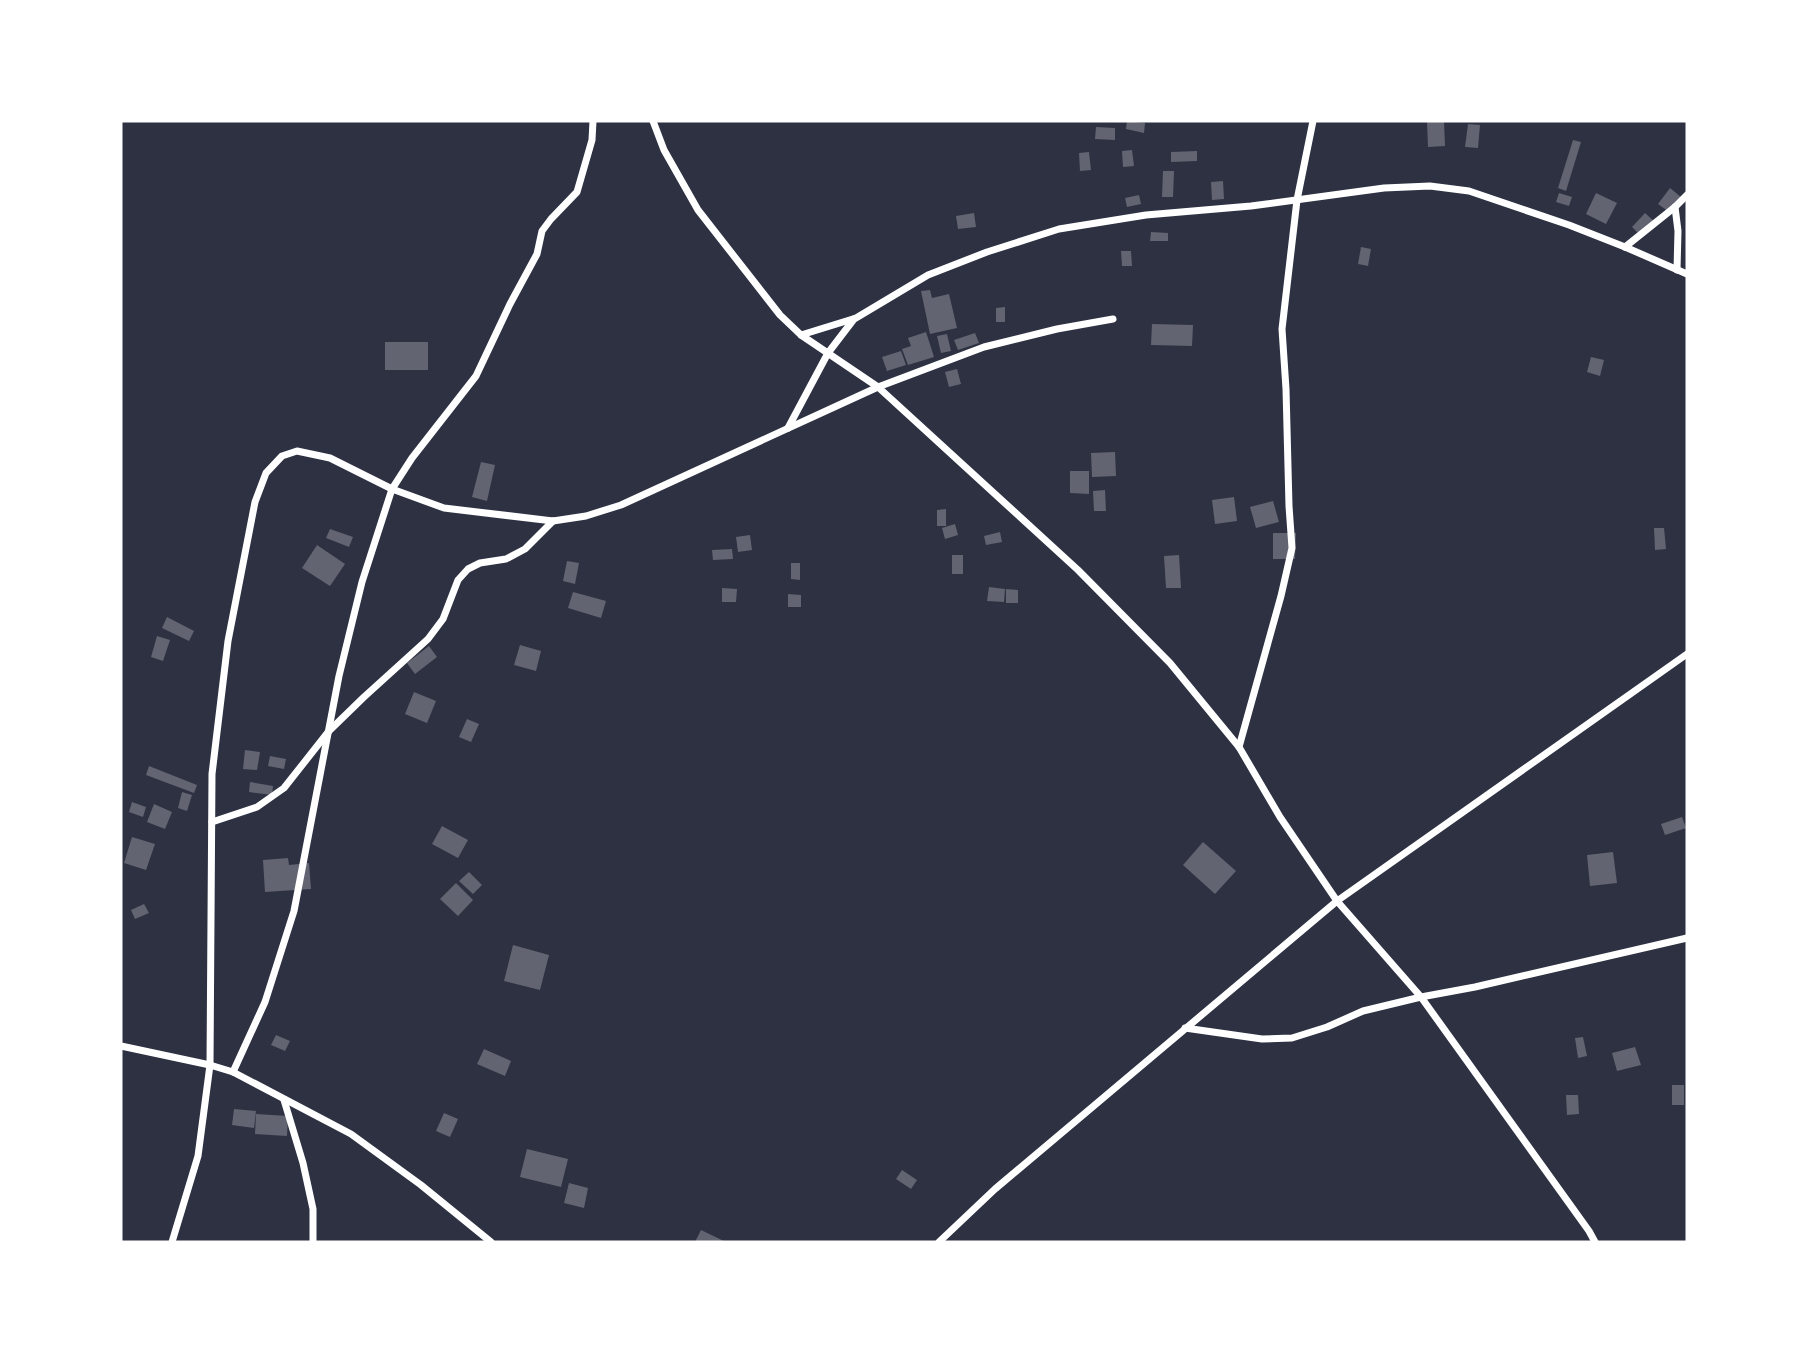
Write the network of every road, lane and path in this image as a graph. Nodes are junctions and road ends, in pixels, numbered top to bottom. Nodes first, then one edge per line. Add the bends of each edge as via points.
1 (593, 121) edge
2 (653, 121) edge
3 (1313, 121) edge
4 (1687, 195) edge
5 (1297, 200) junction
6 (1675, 207) junction
7 (1625, 247) junction
8 (1677, 270) junction
9 (1687, 274) edge
10 (856, 318) junction
11 (1113, 319) dead end
12 (801, 335) junction
13 (828, 353) junction
14 (878, 387) junction
15 (788, 429) junction
16 (392, 489) junction
17 (553, 521) junction
18 (1687, 654) edge
19 (329, 731) junction
20 (1239, 747) junction
21 (212, 822) junction
22 (1337, 901) junction
23 (1687, 938) edge
24 (1421, 997) junction
25 (1185, 1028) junction
26 (121, 1046) edge
27 (210, 1065) junction
28 (233, 1072) junction
29 (284, 1099) junction
30 (172, 1242) edge
31 (313, 1242) edge
32 (491, 1242) edge
33 (939, 1242) edge
34 (1595, 1242) edge

1 - 16 street via 577,192 542,231 537,254 476,376
2 - 12 street via 698,210 760,292
3 - 5 street
4 - 6 street
5 - 7 street via 1384,188 1430,186 1469,191
5 - 10 street via 1059,229 928,275
5 - 20 street via 1282,329 1292,548
6 - 7 street
6 - 8 street
7 - 8 street
8 - 9 street
10 - 12 street
10 - 13 street
11 - 14 street via 984,347
12 - 13 street
13 - 14 street
13 - 15 street
14 - 15 street
14 - 20 street via 1078,570 1170,663
15 - 17 street via 621,505
16 - 17 street via 444,508
16 - 19 street via 362,582
16 - 21 street via 330,458 297,451 282,456 266,473 255,502 228,641 212,774
17 - 19 street via 525,549 468,569 457,580 443,619 428,639
18 - 22 street
19 - 21 street via 284,788 257,807
19 - 28 street via 294,911 265,1002
20 - 22 street
21 - 27 street
22 - 24 street
22 - 25 street
23 - 24 street
24 - 25 street via 1363,1011 1292,1038 1262,1039
24 - 34 street
25 - 33 street
26 - 27 street
27 - 28 street
27 - 30 street via 198,1156
28 - 29 street
29 - 31 street via 313,1209
29 - 32 street via 351,1133

